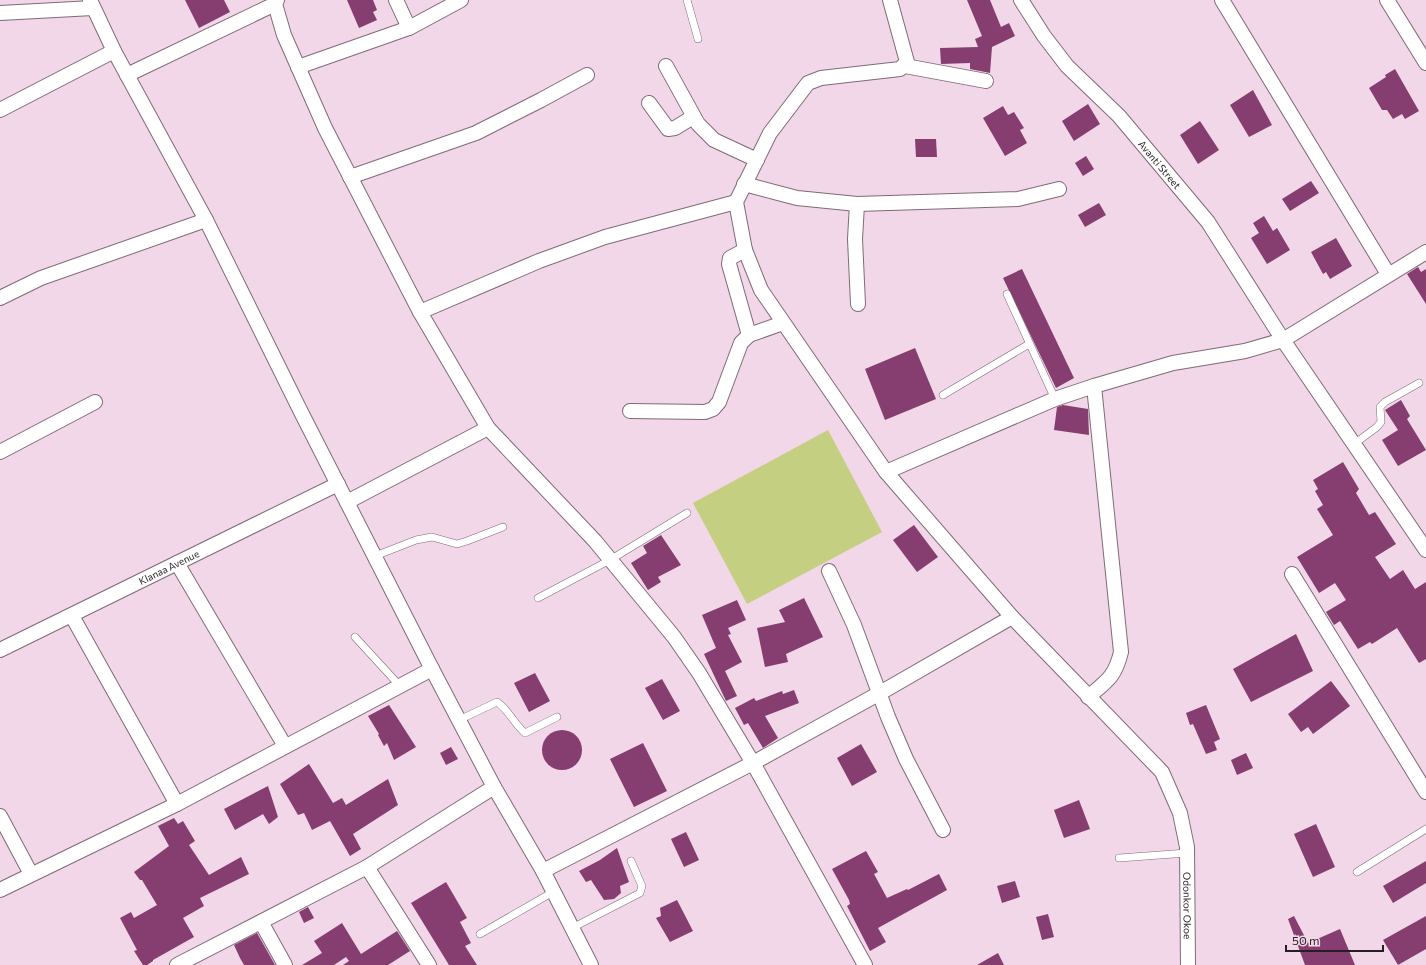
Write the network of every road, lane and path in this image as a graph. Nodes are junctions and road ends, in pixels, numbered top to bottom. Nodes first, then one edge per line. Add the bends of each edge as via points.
1 (396, 0) edge
2 (461, 0) edge
3 (687, 0) edge
4 (890, 0) edge
5 (1021, 0) edge
6 (1222, 0) edge
7 (1387, 0) edge
8 (276, 2) edge
9 (91, 4) edge
10 (0, 13) edge
11 (409, 28) junction
12 (698, 39) dead end
13 (114, 51) junction
14 (1426, 63) edge
15 (666, 66) dead end
16 (905, 66) junction
17 (298, 67) junction
18 (127, 75) junction
19 (587, 75) dead end
20 (986, 81) dead end
21 (649, 103) dead end
22 (0, 110) edge
23 (692, 117) junction
24 (756, 160) junction
25 (350, 177) junction
26 (744, 184) junction
27 (1059, 189) dead end
28 (736, 202) junction
29 (856, 204) junction
30 (206, 220) junction
31 (744, 250) junction
32 (1426, 252) edge
33 (1388, 274) junction
34 (1007, 294) dead end
35 (0, 298) edge
36 (858, 304) dead end
37 (420, 312) junction
38 (783, 323) junction
39 (749, 334) junction
40 (1283, 340) junction
41 (1030, 344) junction
42 (1419, 383) dead end
43 (1094, 386) junction
44 (943, 395) dead end
45 (1055, 399) junction
46 (95, 402) dead end
47 (630, 411) dead end
48 (488, 428) junction
49 (1354, 444) junction
50 (0, 452) edge
51 (886, 472) junction
52 (338, 484) junction
53 (348, 502) junction
54 (687, 513) dead end
55 (503, 527) dead end
56 (1426, 550) edge
57 (375, 556) junction
58 (610, 560) junction
59 (177, 563) junction
60 (828, 571) dead end
61 (1292, 574) dead end
62 (538, 598) dead end
63 (72, 616) junction
64 (1012, 617) junction
65 (355, 637) dead end
66 (0, 650) edge
67 (432, 669) junction
68 (400, 686) junction
69 (880, 693) junction
70 (1088, 697) junction
71 (557, 717) dead end
72 (459, 720) junction
73 (284, 746) junction
74 (753, 763) junction
75 (494, 787) junction
76 (1426, 792) edge
77 (177, 804) junction
78 (0, 816) edge
79 (1426, 829) edge
80 (943, 830) dead end
81 (1187, 850) junction
82 (1119, 858) dead end
83 (631, 861) dead end
84 (368, 867) junction
85 (542, 871) junction
86 (1357, 872) dead end
87 (31, 874) junction
88 (0, 890) edge
89 (553, 892) junction
90 (260, 922) junction
91 (572, 928) junction
92 (480, 934) dead end
93 (177, 965) edge
94 (285, 965) edge
95 (429, 965) edge
96 (591, 965) edge
97 (865, 965) edge
98 (1188, 965) edge

1 - 11 street
2 - 11 street
3 - 12 lane
4 - 16 street via 907,62
5 - 40 street, Avanti Street via 1067,66 1118,116 1208,222
6 - 33 street
7 - 14 street
8 - 17 street via 284,35
8 - 18 street
9 - 10 street
9 - 13 street
11 - 17 street
13 - 18 street
13 - 22 street
15 - 23 street
16 - 20 street
16 - 24 street via 900,69 821,78 808,84 780,118
17 - 25 street
18 - 30 street
19 - 25 street via 476,133
21 - 23 street via 668,129 675,128
23 - 24 street via 714,140
24 - 26 street
25 - 37 street
26 - 28 street
26 - 29 street via 797,198
27 - 29 street via 1018,199
28 - 31 street, Odonkor Okoe
28 - 37 street via 605,236
29 - 36 street via 854,239
30 - 35 street via 41,278
30 - 52 street
31 - 38 street, Odonkor Okoe via 761,290
31 - 39 street via 730,258 729,264
32 - 33 street
33 - 40 street
34 - 41 lane
37 - 48 street
38 - 39 street
38 - 51 street, Odonkor Okoe
39 - 47 street via 741,343 719,402 714,408 705,412
40 - 43 street via 1245,351 1173,363
40 - 49 street, Avanti Street
41 - 44 lane
41 - 45 lane
42 - 49 lane via 1385,402 1380,407 1381,422
43 - 45 street
43 - 70 street via 1121,652 1118,666 1112,676
45 - 51 street
46 - 50 street
48 - 53 street
48 - 58 street
49 - 56 street, Avanti Street
51 - 64 street, Odonkor Okoe
52 - 53 street
52 - 59 street, Klanaa Avenue
53 - 57 street
54 - 58 lane
55 - 57 lane via 457,544 432,537 416,540
57 - 67 street
58 - 62 lane
58 - 74 street via 674,637 699,673
59 - 63 street, Klanaa Avenue
59 - 73 street
60 - 69 street via 854,625
61 - 76 street
63 - 66 street, Klanaa Avenue
63 - 77 street
64 - 69 street
64 - 70 street, Odonkor Okoe
65 - 68 lane
67 - 68 street
67 - 72 street
68 - 73 street
69 - 74 street
69 - 80 street via 906,759
70 - 81 street, Odonkor Okoe via 1162,772 1180,813
71 - 72 lane via 525,733 503,706 496,702
72 - 75 street
73 - 77 street
74 - 85 street
74 - 97 street
75 - 84 street
75 - 85 street
77 - 87 street
78 - 87 street
79 - 86 lane
81 - 82 lane
81 - 98 street, Odonkor Okoe
83 - 91 lane via 642,886 640,893
84 - 90 street
84 - 95 street
85 - 89 street
87 - 88 street
89 - 91 street
89 - 92 lane
90 - 93 street
90 - 94 street
91 - 96 street

